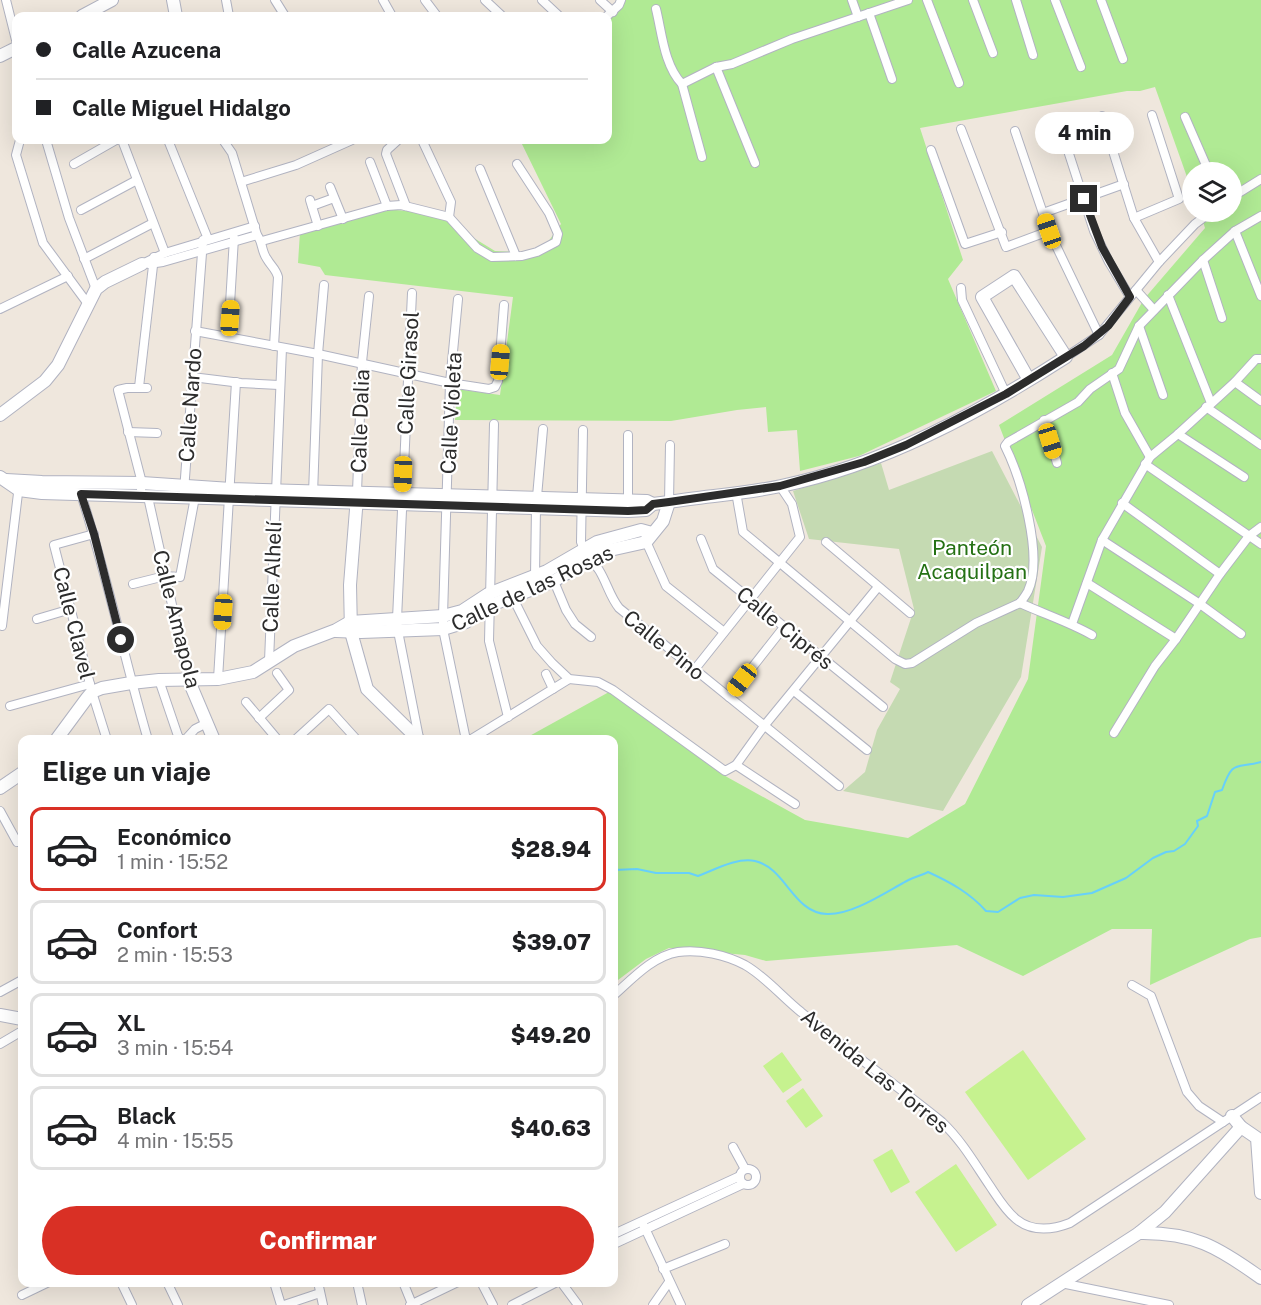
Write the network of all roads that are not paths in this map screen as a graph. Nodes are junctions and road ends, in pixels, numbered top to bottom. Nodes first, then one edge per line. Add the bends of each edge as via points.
1 (6, 0) edge
2 (112, 0) edge
3 (485, 0) edge
4 (542, 0) edge
5 (621, 0) edge
6 (852, 0) edge
7 (927, 0) edge
8 (973, 0) edge
9 (1016, 0) edge
10 (1055, 0) edge
11 (1101, 0) edge
12 (904, 1) edge
13 (656, 9) dead end
14 (90, 12) edge
15 (498, 12) edge
16 (555, 12) edge
17 (612, 12) edge
18 (869, 13) junction
19 (858, 17) junction
20 (12, 24) edge
21 (993, 54) dead end
22 (1033, 54) dead end
23 (1123, 59) dead end
24 (716, 67) junction
25 (1081, 68) dead end
26 (892, 79) dead end
27 (959, 83) dead end
28 (682, 84) junction
29 (1152, 115) dead end
30 (1102, 116) dead end
31 (1185, 117) dead end
32 (1060, 126) dead end
33 (961, 129) dead end
34 (1015, 131) dead end
35 (19, 144) edge
36 (47, 144) edge
37 (109, 144) edge
38 (123, 144) edge
39 (170, 144) edge
40 (226, 144) edge
41 (343, 144) edge
42 (394, 144) edge
43 (424, 144) edge
44 (931, 150) dead end
45 (702, 157) dead end
46 (370, 162) dead end
47 (1205, 162) edge
48 (74, 164) dead end
49 (517, 164) dead end
50 (755, 164) dead end
51 (480, 169) dead end
52 (1261, 179) edge
53 (136, 180) junction
54 (242, 182) junction
55 (1124, 184) junction
56 (330, 187) dead end
57 (1242, 191) edge
58 (334, 198) junction
59 (1084, 199) junction
60 (387, 206) junction
61 (406, 206) junction
62 (81, 210) dead end
63 (1042, 213) junction
64 (1261, 216) edge
65 (449, 217) junction
66 (1134, 218) junction
67 (343, 219) junction
68 (1198, 222) edge
69 (153, 223) junction
70 (318, 226) junction
71 (1049, 231) junction
72 (1235, 231) junction
73 (1002, 232) junction
74 (258, 234) junction
75 (234, 236) junction
76 (206, 240) junction
77 (202, 250) junction
78 (165, 253) junction
79 (516, 256) junction
80 (84, 259) junction
81 (1203, 260) junction
82 (150, 262) junction
83 (1159, 262) junction
84 (68, 276) junction
85 (324, 285) dead end
86 (961, 288) dead end
87 (96, 290) junction
88 (412, 293) dead end
89 (1133, 293) junction
90 (369, 296) dead end
91 (1168, 296) junction
92 (1260, 296) edge
93 (458, 299) dead end
94 (88, 304) junction
95 (504, 305) dead end
96 (0, 309) edge
97 (1154, 310) junction
98 (1222, 318) dead end
99 (1139, 326) junction
100 (195, 331) junction
101 (1099, 335) junction
102 (228, 338) junction
103 (278, 347) junction
104 (318, 354) junction
105 (1066, 357) junction
106 (1261, 358) edge
107 (362, 362) junction
108 (1112, 373) junction
109 (407, 374) junction
110 (192, 377) junction
111 (1029, 380) junction
112 (236, 382) junction
113 (1235, 382) junction
114 (450, 383) junction
115 (279, 385) junction
116 (1006, 394) junction
117 (1163, 394) dead end
118 (1261, 401) edge
119 (1208, 405) junction
120 (0, 416) edge
121 (1044, 420) junction
122 (494, 424) dead end
123 (543, 429) dead end
124 (583, 430) dead end
125 (128, 432) junction
126 (157, 433) dead end
127 (1178, 434) junction
128 (628, 435) dead end
129 (670, 445) dead end
130 (1261, 445) edge
131 (1148, 460) junction
132 (1057, 463) dead end
133 (1244, 477) dead end
134 (3, 478) edge
135 (142, 483) junction
136 (19, 485) junction
137 (780, 486) junction
138 (102, 489) junction
139 (736, 492) junction
140 (81, 494) junction
141 (187, 494) junction
142 (230, 494) junction
143 (275, 496) junction
144 (313, 496) junction
145 (144, 497) junction
146 (356, 497) junction
147 (402, 500) junction
148 (447, 500) junction
149 (491, 502) junction
150 (669, 502) junction
151 (537, 503) junction
152 (1122, 503) junction
153 (582, 505) junction
154 (628, 506) junction
155 (1261, 527) edge
156 (94, 534) junction
157 (646, 535) junction
158 (1249, 536) junction
159 (701, 539) dead end
160 (1102, 540) junction
161 (826, 542) dead end
162 (1261, 544) edge
163 (586, 554) junction
164 (779, 564) junction
165 (1220, 574) junction
166 (165, 576) junction
167 (535, 576) junction
168 (551, 576) junction
169 (1087, 583) junction
170 (133, 584) dead end
171 (878, 587) junction
172 (512, 597) junction
173 (490, 599) junction
174 (750, 599) junction
175 (1020, 603) junction
176 (1200, 604) junction
177 (71, 609) junction
178 (909, 613) dead end
179 (37, 620) dead end
180 (443, 622) junction
181 (848, 622) junction
182 (1072, 624) junction
183 (398, 625) junction
184 (2, 626) dead end
185 (351, 627) junction
186 (784, 627) junction
187 (724, 632) junction
188 (1241, 634) dead end
189 (1092, 635) dead end
190 (591, 637) dead end
191 (1176, 639) junction
192 (820, 657) junction
193 (269, 661) junction
194 (695, 669) junction
195 (277, 673) dead end
196 (546, 674) dead end
197 (218, 679) junction
198 (569, 679) junction
199 (159, 680) junction
200 (189, 681) junction
201 (131, 683) junction
202 (91, 688) junction
203 (552, 689) junction
204 (794, 691) junction
205 (729, 697) junction
206 (246, 702) dead end
207 (10, 706) dead end
208 (883, 707) dead end
209 (508, 717) junction
210 (260, 718) junction
211 (207, 723) junction
212 (764, 726) junction
213 (1113, 733) dead end
214 (62, 735) edge
215 (105, 735) edge
216 (147, 735) edge
217 (178, 735) edge
218 (188, 735) edge
219 (212, 735) edge
220 (274, 735) edge
221 (301, 735) edge
222 (351, 735) edge
223 (415, 735) edge
224 (418, 735) edge
225 (467, 735) edge
226 (477, 735) edge
227 (867, 750) dead end
228 (736, 765) junction
229 (18, 776) edge
230 (839, 786) dead end
231 (0, 788) edge
232 (795, 804) dead end
233 (0, 812) edge
234 (17, 842) dead end
235 (18, 982) edge
236 (1132, 985) dead end
237 (618, 991) edge
238 (0, 992) edge
239 (0, 1015) edge
240 (18, 1018) edge
241 (18, 1033) edge
242 (0, 1044) edge
243 (1261, 1096) edge
244 (1228, 1119) junction
245 (1241, 1127) junction
246 (733, 1147) dead end
247 (1261, 1193) edge
248 (644, 1224) junction
249 (618, 1232) edge
250 (1139, 1233) junction
251 (618, 1241) edge
252 (725, 1244) dead end
253 (663, 1269) junction
254 (1261, 1278) edge
255 (669, 1282) junction
256 (1061, 1283) junction
257 (39, 1287) edge
258 (123, 1287) edge
259 (169, 1287) edge
260 (276, 1287) edge
261 (319, 1287) edge
262 (358, 1287) edge
263 (405, 1287) edge
264 (448, 1287) edge
265 (484, 1287) edge
266 (549, 1287) edge
267 (563, 1287) edge
268 (320, 1293) junction
269 (22, 1295) dead end
270 (1124, 1295) junction
271 (129, 1304) edge
272 (178, 1305) edge
273 (282, 1305) edge
274 (323, 1305) edge
275 (362, 1305) edge
276 (411, 1305) edge
277 (493, 1305) edge
278 (512, 1305) edge
279 (578, 1305) edge
280 (653, 1305) edge
281 (681, 1305) edge
282 (1028, 1305) edge
283 (1122, 1305) edge
284 (1169, 1305) edge

1 - 20 street
2 - 14 main road
3 - 15 street
4 - 16 street
5 - 17 street
6 - 19 street
7 - 27 street
8 - 21 street
9 - 22 street
10 - 25 street
11 - 23 street
12 - 18 street
13 - 28 street via 666,53 674,76
18 - 19 street
18 - 26 street
19 - 24 street
24 - 28 street
24 - 50 street
28 - 45 street
29 - 66 street via 1179,198
30 - 55 street
31 - 47 street
32 - 59 street
33 - 73 street
34 - 63 street
35 - 84 street via 16,155 43,243
36 - 80 street
37 - 48 street
38 - 53 street
39 - 76 street
40 - 54 street
41 - 54 street via 296,165
42 - 61 street via 386,154
43 - 65 street via 450,202
44 - 73 street via 965,244
46 - 60 street
49 - 79 street via 558,234 555,242 537,252
51 - 79 street
52 - 57 street
53 - 62 street
53 - 69 street
54 - 74 street
55 - 59 street
55 - 66 street
56 - 58 street
58 - 67 street
58 - 70 street via 311,203
59 - 63 street
59 - 89 street via 1104,252
60 - 61 street
60 - 67 street
61 - 65 street
63 - 71 street
64 - 72 street
65 - 79 street via 484,253 492,257
66 - 83 street
67 - 70 street
68 - 83 street
69 - 78 street
69 - 80 street
70 - 74 street
71 - 73 street via 1006,247
71 - 101 street
72 - 81 street
72 - 92 street
74 - 75 street
74 - 103 street, Calle Alhelí via 278,277
75 - 76 street
75 - 77 street
75 - 102 street
76 - 77 street, Calle Nardo
76 - 78 street
77 - 82 street
77 - 100 street, Calle Nardo
78 - 82 street
80 - 87 street
81 - 91 street
81 - 98 street
82 - 87 main road
82 - 125 street via 143,388 118,390
83 - 89 street
84 - 94 street
84 - 96 street
85 - 104 street
86 - 116 street via 962,300
87 - 94 main road
88 - 109 street, Calle Girasol
89 - 97 street
89 - 101 street
90 - 107 street, Calle Dalia
91 - 97 street
91 - 119 street
93 - 114 street, Calle Violeta
94 - 120 main road via 58,365 45,381
95 - 114 street via 495,387
97 - 99 street
99 - 108 street via 1126,357
99 - 117 street
100 - 102 street
100 - 110 street, Calle Nardo
101 - 105 street
102 - 103 street
103 - 104 street
103 - 115 street, Calle Alhelí
104 - 107 street
104 - 144 street
105 - 111 main road
105 - 111 main road via 1014,276 982,297
106 - 113 street
107 - 109 street
107 - 146 street, Calle Dalia
108 - 121 street via 1078,402
108 - 131 street via 1125,413
109 - 114 street
109 - 147 street, Calle Girasol
110 - 112 street
110 - 141 street, Calle Nardo
111 - 116 main road
112 - 115 street
112 - 142 street
113 - 118 street
113 - 119 street
114 - 148 street, Calle Violeta
115 - 143 street, Calle Alhelí
116 - 137 main road via 864,462
119 - 127 street
119 - 130 street
121 - 132 street
121 - 175 street via 1005,446 1026,504 1033,556 1029,591
122 - 149 street
123 - 151 street
124 - 153 street
125 - 126 street
125 - 135 street
127 - 131 street
127 - 133 street
128 - 154 street
129 - 150 street
131 - 152 street
131 - 158 street
134 - 136 main road
135 - 138 main road
135 - 141 main road
135 - 145 street
136 - 138 main road
136 - 140 main road
136 - 184 street
137 - 139 main road
137 - 164 street via 792,504 800,537
138 - 140 main road
138 - 145 main road
139 - 150 main road
139 - 164 street via 743,532
140 - 156 street
141 - 142 main road
141 - 145 main road
141 - 166 street, Calle Nardo via 180,577
142 - 143 main road
142 - 197 street
143 - 144 main road
143 - 193 street, Calle Alhelí
144 - 146 main road
145 - 166 street, Calle Amapola
146 - 147 main road
146 - 185 main road, Calle Dalia
147 - 148 main road
147 - 183 street, Calle Girasol
148 - 149 main road
148 - 180 street, Calle Violeta
149 - 151 main road
149 - 173 street
150 - 154 main road via 647,501
150 - 157 main road via 663,521
151 - 153 main road
151 - 167 street
152 - 160 street
152 - 165 street
153 - 154 main road
153 - 163 street via 581,542
155 - 158 street
156 - 177 street, Calle Clavel via 54,545
156 - 201 street
157 - 163 main road, Calle de las Rosas via 597,542
157 - 187 street via 666,586
158 - 162 street
158 - 165 street
159 - 174 street, Calle Ciprés via 713,569
160 - 169 street
160 - 176 street
161 - 171 street
163 - 168 main road, Calle de las Rosas
163 - 194 street, Calle Pino via 619,608
164 - 174 street
164 - 181 street
165 - 176 street
166 - 170 street
166 - 200 street, Calle Amapola
167 - 168 main road, Calle de las Rosas
167 - 173 main road, Calle de las Rosas
168 - 172 main road, Calle de las Rosas
168 - 190 street via 575,624
169 - 182 street
169 - 191 street
171 - 178 street
171 - 181 street
172 - 173 main road, Calle de las Rosas
172 - 198 street via 537,646
173 - 180 main road, Calle de las Rosas
173 - 209 street via 489,641
174 - 186 street, Calle Ciprés
174 - 187 street
175 - 181 street via 976,622 905,664
175 - 182 street
176 - 188 street
176 - 191 street
177 - 179 street
177 - 202 street, Calle Clavel
180 - 183 main road, Calle de las Rosas
180 - 225 street, Calle Violeta
181 - 192 street
182 - 189 street
183 - 185 main road, Calle de las Rosas
183 - 224 street, Calle Girasol
185 - 193 main road, Calle de las Rosas via 294,646
185 - 223 main road, Calle Dalia via 367,689
186 - 192 street, Calle Ciprés
186 - 205 street
187 - 194 street
191 - 213 street
192 - 204 street
192 - 208 street, Calle Ciprés
193 - 197 main road, Calle de las Rosas via 253,672
194 - 205 street, Calle Pino
195 - 210 street via 289,690
196 - 203 street
197 - 200 main road, Calle de las Rosas
198 - 203 street
198 - 228 street via 598,682 613,690 724,771
199 - 200 main road, Calle de las Rosas
199 - 201 main road, Calle de las Rosas
199 - 217 street
200 - 211 main road, Calle Amapola
201 - 202 main road, Calle de las Rosas
201 - 216 street
202 - 207 street
202 - 214 main road
202 - 215 street, Calle Clavel
203 - 209 street
204 - 212 street
204 - 227 street
205 - 212 street, Calle Pino
206 - 210 street
209 - 226 street
210 - 220 street
211 - 218 street
211 - 219 main road, Calle Amapola
212 - 228 street
212 - 230 street, Calle Pino
221 - 222 street via 328,709
228 - 232 street
229 - 231 main road
233 - 234 street
235 - 238 street
236 - 244 street via 1151,996 1187,1092 1199,1106
237 - 244 street, Avenida Las Torres via 663,957 678,952 716,954 746,966 942,1122 1017,1220 1043,1229 1070,1223
239 - 240 main road
241 - 242 street
243 - 244 street, Avenida Las Torres
244 - 245 main road
245 - 247 main road via 1257,1138
245 - 250 main road via 1165,1212
246 - 248 street via 742,1176
248 - 249 street
248 - 251 street
248 - 253 street
250 - 254 main road via 1190,1237 1213,1246
250 - 256 main road
252 - 253 street
253 - 255 street
255 - 280 street
255 - 281 street
256 - 270 street
256 - 282 main road
257 - 269 street
258 - 271 street
259 - 272 street
260 - 273 street
261 - 268 street
262 - 275 street
263 - 276 street
264 - 276 street
265 - 277 street
266 - 278 street
267 - 279 street
268 - 273 street
268 - 274 street
270 - 283 street
270 - 284 street

